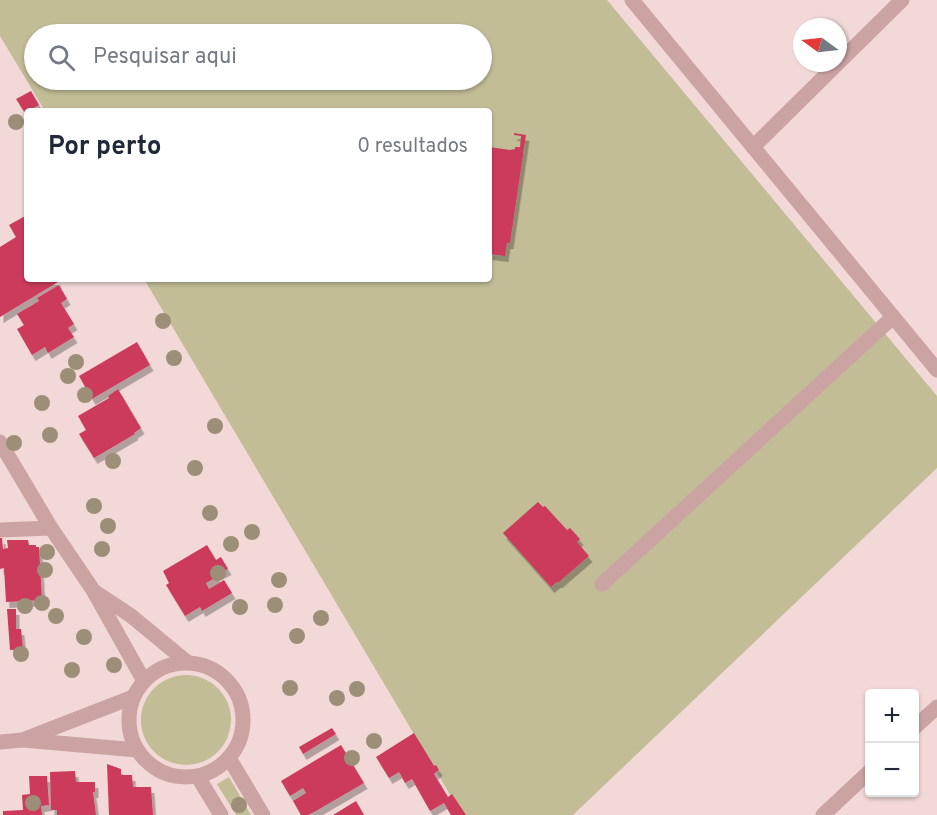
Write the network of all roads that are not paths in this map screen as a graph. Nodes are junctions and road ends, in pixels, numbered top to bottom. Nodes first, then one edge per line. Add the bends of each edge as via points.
1 (632, 0) edge
2 (902, 0) edge
3 (753, 147) junction
4 (893, 317) junction
5 (937, 370) edge
6 (0, 442) edge
7 (51, 528) junction
8 (0, 530) edge
9 (602, 584) dead end
10 (93, 590) junction
11 (187, 662) junction
12 (144, 681) junction
13 (134, 697) junction
14 (937, 707) edge
15 (919, 724) edge
16 (23, 740) junction
17 (0, 742) edge
18 (137, 750) junction
19 (230, 758) junction
20 (865, 776) edge
21 (198, 777) junction
22 (221, 815) edge
23 (263, 815) edge
24 (824, 815) edge

1 - 3 street
2 - 3 street
3 - 4 street
4 - 5 street
4 - 9 street
6 - 7 street
7 - 8 street
7 - 10 street
10 - 11 street
10 - 12 street
11 - 12 street via 163,667
11 - 19 street via 221,674 238,696 244,724 240,742
12 - 13 street
13 - 16 street
13 - 18 street via 130,733
14 - 15 street
16 - 17 street
16 - 18 street
18 - 21 street via 148,764 163,773
19 - 21 street
19 - 23 street
20 - 24 street
21 - 22 street

